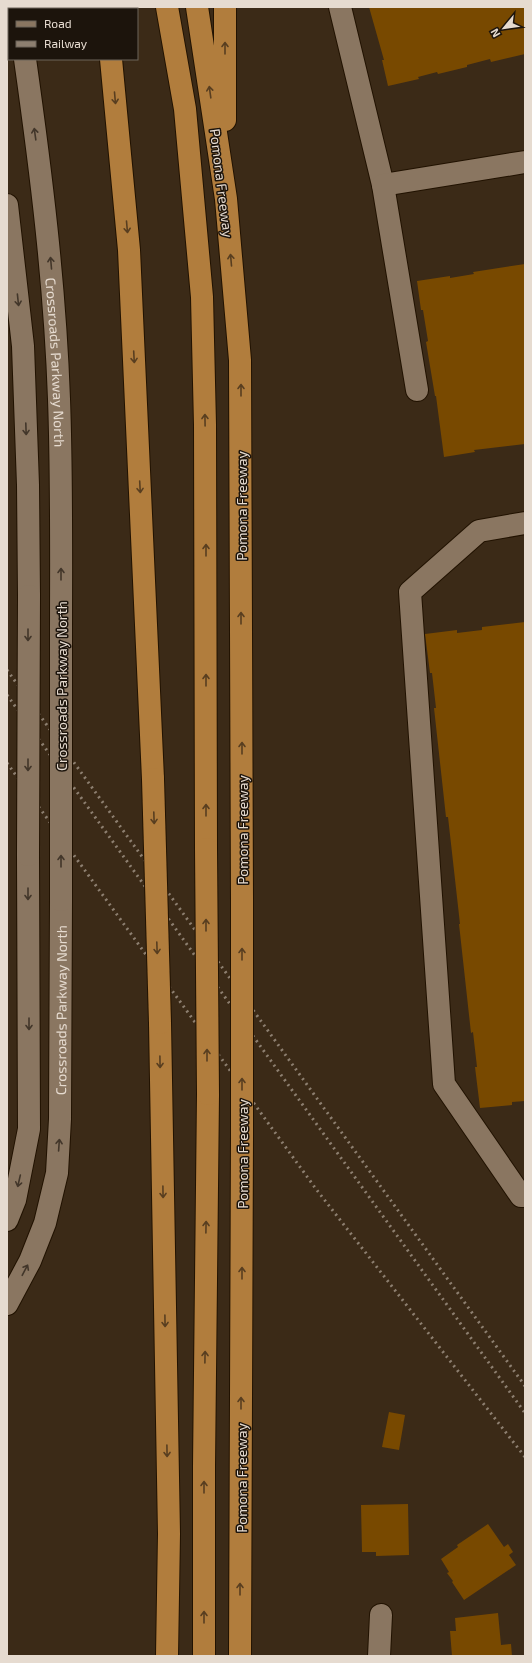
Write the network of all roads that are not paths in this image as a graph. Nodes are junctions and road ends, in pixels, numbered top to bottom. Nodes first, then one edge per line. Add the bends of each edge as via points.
1 (167, 7) edge
2 (197, 7) edge
3 (225, 7) edge
4 (340, 7) edge
5 (25, 60) edge
6 (111, 60) edge
7 (525, 162) edge
8 (383, 185) junction
9 (226, 200) junction
10 (7, 205) edge
11 (417, 390) dead end
12 (525, 523) edge
13 (525, 1196) edge
14 (7, 1220) edge
15 (7, 1304) edge
16 (169, 1534) junction
17 (381, 1614) dead end
18 (158, 1656) edge
19 (167, 1656) edge
20 (204, 1656) edge
21 (240, 1656) edge
22 (379, 1656) edge

20 -> 1 highway, bridge via 208,1094 202,297 185,109
9 -> 2 highway, Pomona Freeway
9 -> 3 highway
4 - 8 street
15 -> 5 street, Crossroads Parkway North, bridge via 30,1261 45,1223 57,1173 60,1119 59,400 51,264
6 -> 16 highway, bridge via 129,250 153,779
7 - 8 street
8 - 11 street
21 -> 9 highway, Pomona Freeway, bridge via 240,360
10 -> 14 street, bridge via 23,346 28,486 29,1129 14,1200
12 - 13 street via 479,531 410,592 444,1084 521,1196
16 - 18 highway
16 - 19 highway
17 - 22 street

